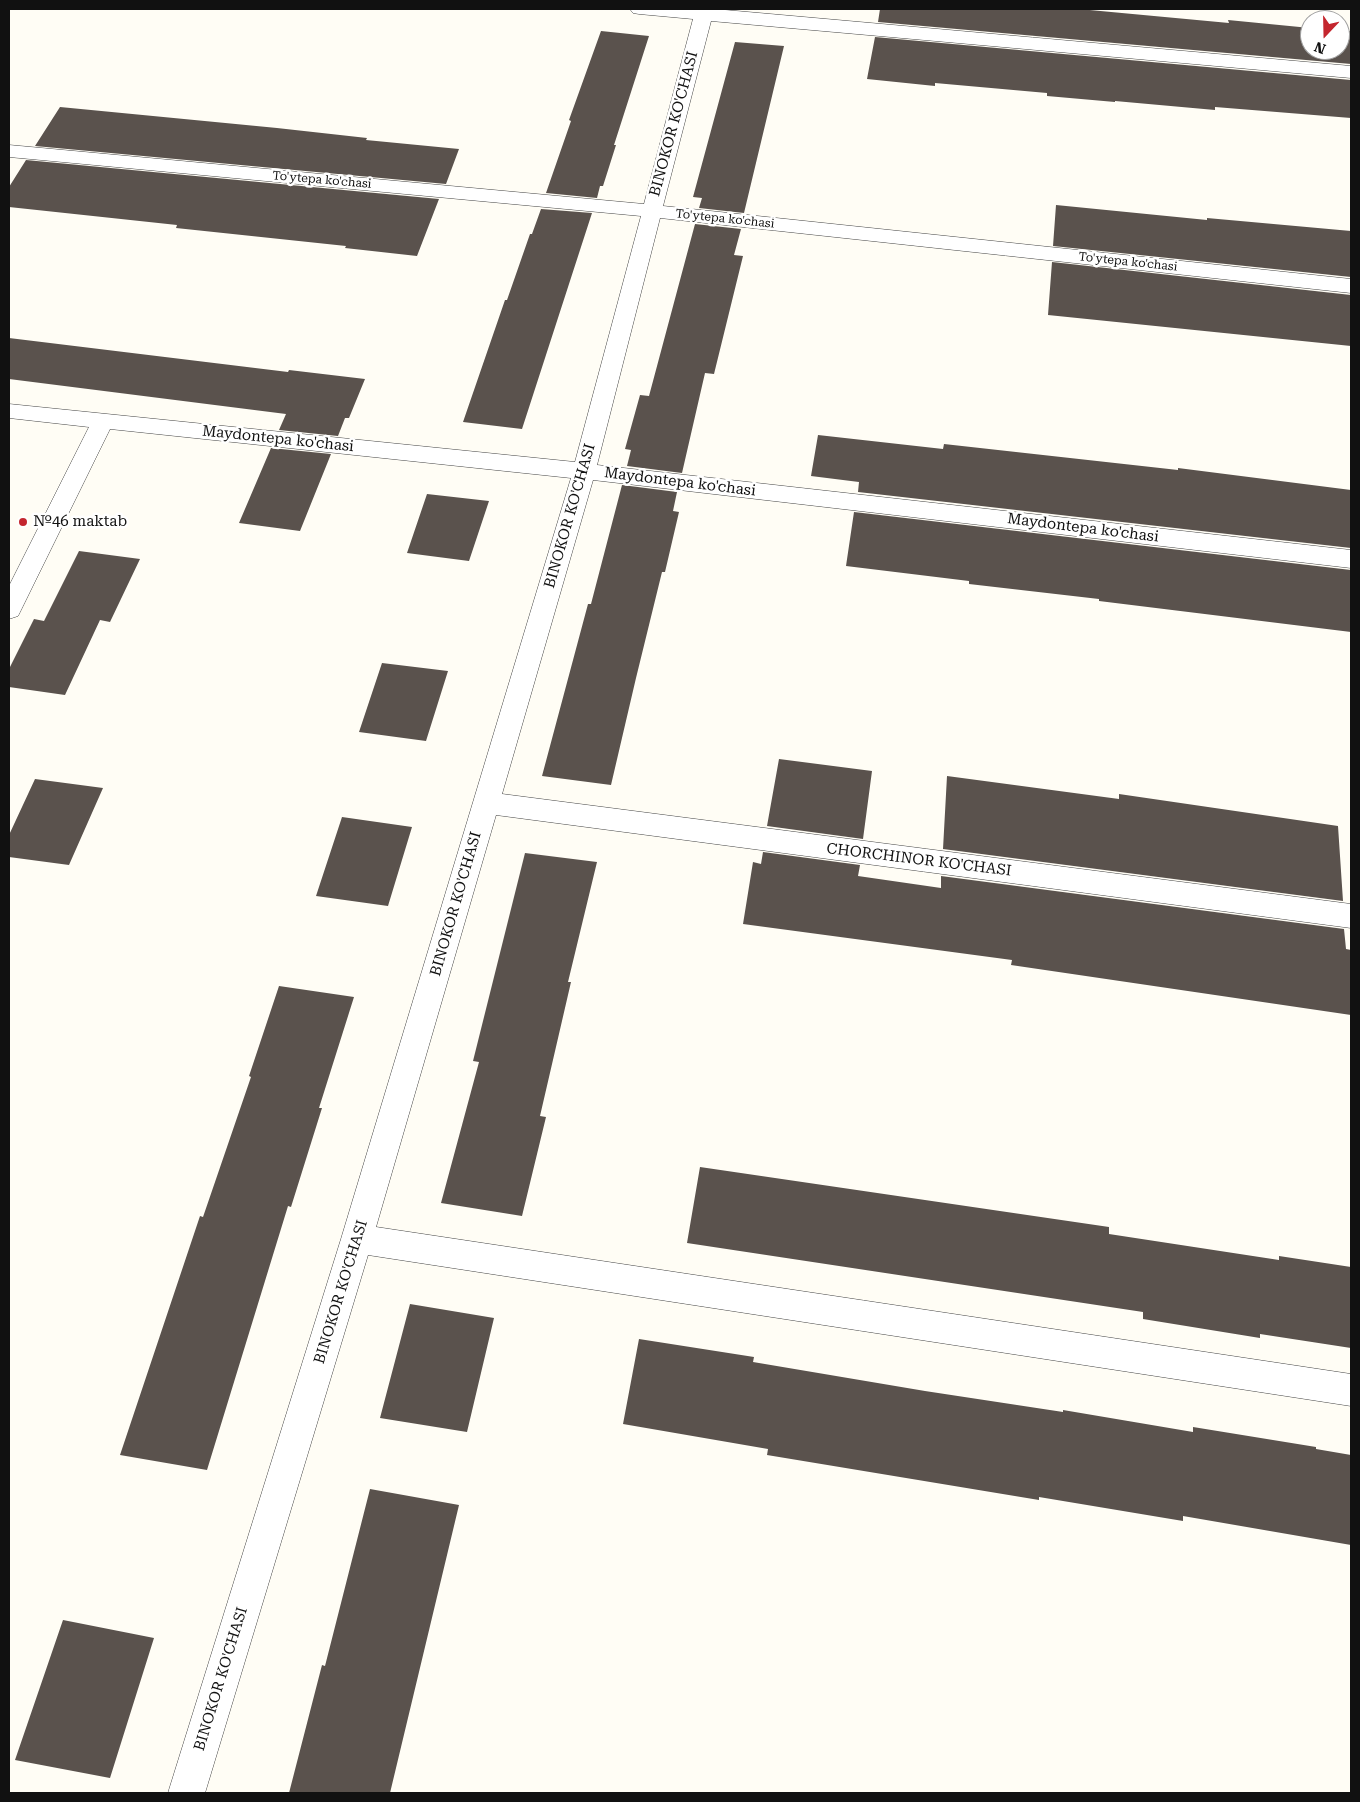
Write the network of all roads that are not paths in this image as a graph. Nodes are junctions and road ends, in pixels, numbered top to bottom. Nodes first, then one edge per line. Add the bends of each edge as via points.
1 (639, 9) edge
2 (704, 11) edge
3 (1351, 72) edge
4 (9, 151) edge
5 (651, 211) junction
6 (1351, 286) edge
7 (11, 416) edge
8 (103, 421) junction
9 (584, 471) junction
10 (1351, 559) edge
11 (9, 610) edge
12 (486, 803) junction
13 (1351, 916) edge
14 (357, 1239) junction
15 (1351, 1390) edge
16 (186, 1793) edge

1 - 2 street
2 - 3 street
2 - 5 street, BINOKOR KO'CHASI
4 - 5 street, To'ytepa ko'chasi
5 - 6 street, To'ytepa ko'chasi
5 - 9 street, BINOKOR KO'CHASI
7 - 8 street, Maydontepa ko'chasi
8 - 9 street, Maydontepa ko'chasi
8 - 11 street
9 - 10 street, Maydontepa ko'chasi
9 - 12 street, BINOKOR KO'CHASI
12 - 13 street, CHORCHINOR KO'CHASI
12 - 14 street, BINOKOR KO'CHASI
14 - 15 street
14 - 16 street, BINOKOR KO'CHASI

